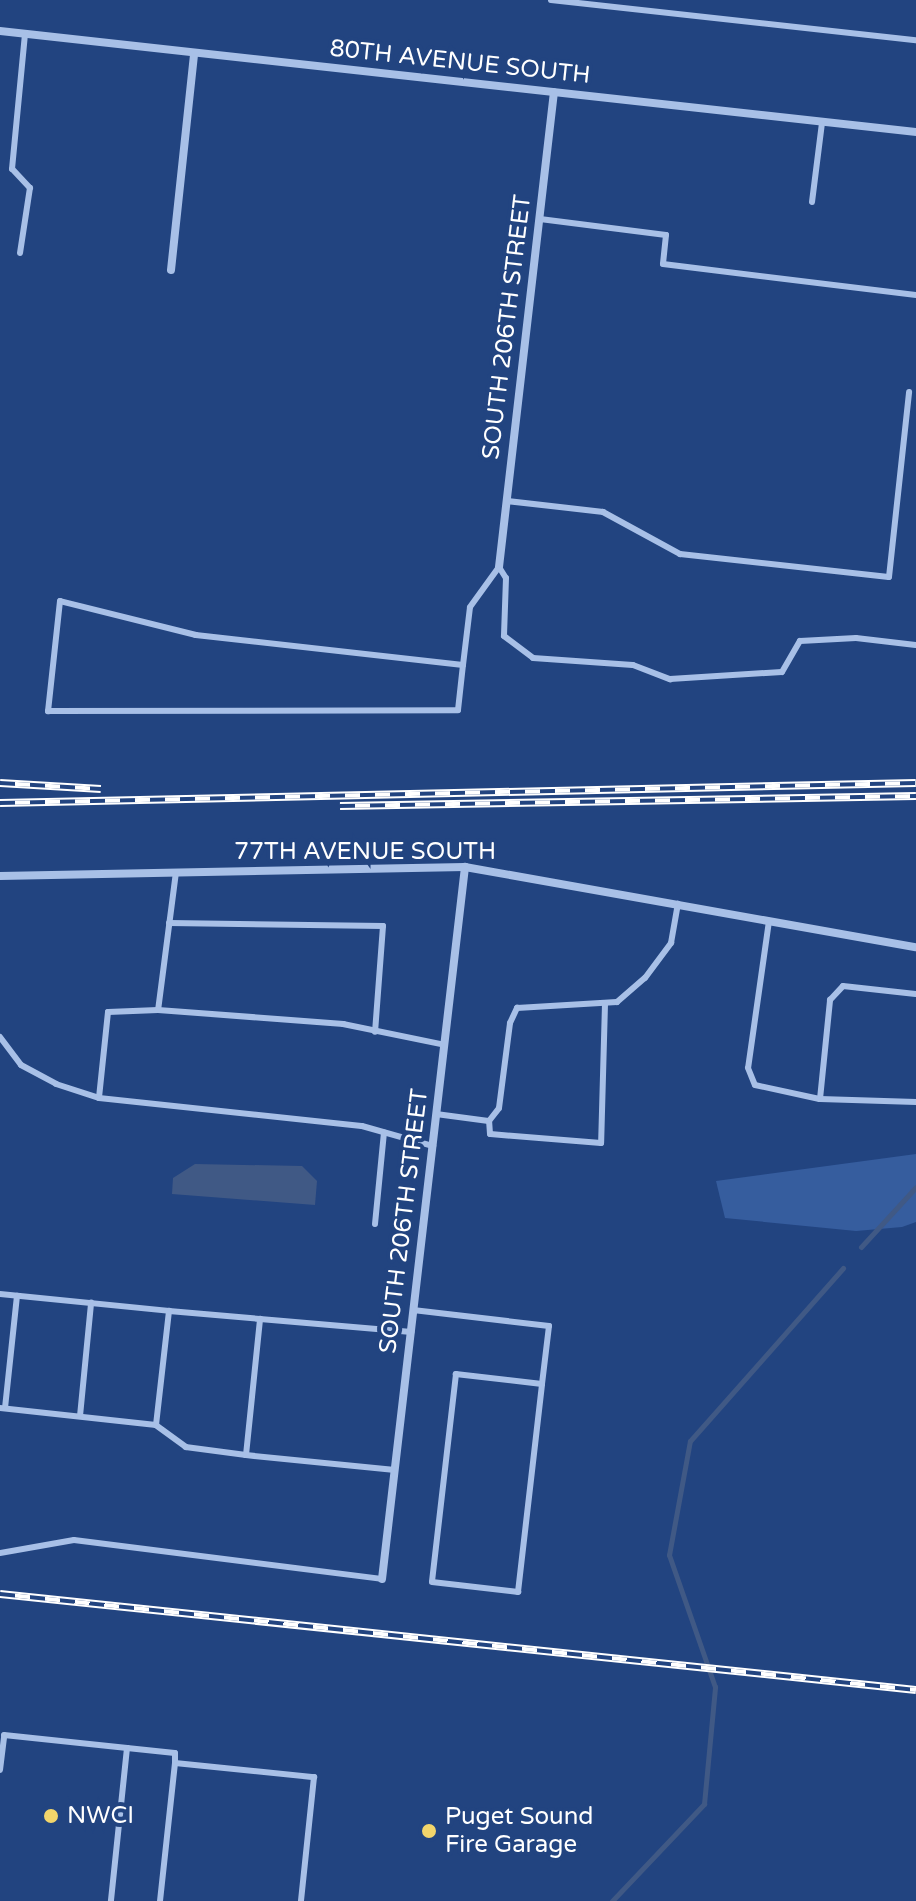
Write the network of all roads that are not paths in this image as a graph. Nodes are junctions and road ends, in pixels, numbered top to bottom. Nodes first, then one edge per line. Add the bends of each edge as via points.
1 (551, 0) edge
2 (0, 31) edge
3 (25, 34) junction
4 (916, 40) edge
5 (194, 53) junction
6 (554, 92) junction
7 (822, 123) junction
8 (916, 132) edge
9 (812, 202) dead end
10 (540, 219) junction
11 (20, 253) dead end
12 (171, 270) dead end
13 (916, 295) edge
14 (909, 392) dead end
15 (507, 501) junction
16 (499, 567) junction
17 (916, 645) edge
18 (463, 665) junction
19 (465, 867) junction
20 (176, 872) junction
21 (0, 876) edge
22 (678, 904) junction
23 (769, 921) junction
24 (169, 923) junction
25 (916, 947) edge
26 (916, 994) edge
27 (605, 1004) junction
28 (158, 1010) junction
29 (375, 1032) junction
30 (0, 1037) edge
31 (445, 1045) junction
32 (99, 1098) junction
33 (820, 1099) junction
34 (916, 1102) edge
35 (436, 1114) junction
36 (489, 1121) junction
37 (384, 1132) junction
38 (433, 1146) junction
39 (375, 1224) dead end
40 (0, 1294) edge
41 (17, 1296) junction
42 (91, 1303) junction
43 (413, 1310) junction
44 (169, 1311) junction
45 (260, 1319) junction
46 (411, 1332) junction
47 (542, 1384) junction
48 (2, 1408) edge
49 (80, 1416) junction
50 (156, 1425) junction
51 (246, 1455) junction
52 (395, 1470) junction
53 (0, 1553) edge
54 (382, 1579) joint
55 (127, 1748) junction
56 (175, 1763) junction
57 (0, 1770) edge
58 (111, 1901) edge
59 (160, 1901) edge
60 (301, 1901) edge

1 - 4 lane
2 - 3 street, 80TH AVENUE SOUTH
3 - 5 street, 80TH AVENUE SOUTH
3 - 11 lane via 12,169 30,188
5 - 6 street, 80TH AVENUE SOUTH
5 - 12 street
6 - 7 street, 80TH AVENUE SOUTH
6 - 10 street, SOUTH 206TH STREET
7 - 8 street, 80TH AVENUE SOUTH
7 - 9 lane
10 - 13 lane via 666,235 663,264
10 - 15 street, SOUTH 206TH STREET
14 - 15 lane via 889,577 680,554 603,512
15 - 16 street, SOUTH 206TH STREET
16 - 17 lane via 506,578 504,636 533,658 633,665 670,679 782,672 800,641 856,638
16 - 18 lane via 470,607
18 - 18 lane via 458,710 48,711 60,601 196,635
19 - 20 street, 77TH AVENUE SOUTH
19 - 22 street, 77TH AVENUE SOUTH
19 - 31 street, SOUTH 206TH STREET
20 - 21 street, 77TH AVENUE SOUTH
20 - 24 lane
22 - 23 street, 77TH AVENUE SOUTH
22 - 27 lane via 671,943 645,978 617,1002
23 - 25 street, 77TH AVENUE SOUTH
23 - 33 lane via 748,1068 755,1085
24 - 28 lane
24 - 29 lane via 383,926
26 - 33 lane via 843,986 830,1000
27 - 36 lane via 517,1008 510,1023 499,1108
27 - 36 lane via 601,1143 490,1134
28 - 29 lane via 343,1024
28 - 32 lane via 108,1012
29 - 31 lane
30 - 32 lane via 21,1065
31 - 35 street, SOUTH 206TH STREET
32 - 37 lane
33 - 34 lane
35 - 36 lane
35 - 38 street, SOUTH 206TH STREET
37 - 38 lane
37 - 39 lane
38 - 43 street, SOUTH 206TH STREET
40 - 41 lane
41 - 42 lane
41 - 48 lane
42 - 44 lane
42 - 49 lane
43 - 46 street, SOUTH 206TH STREET
43 - 47 lane via 549,1326
44 - 45 lane
44 - 50 lane
45 - 46 lane
45 - 51 lane
46 - 52 street, SOUTH 206TH STREET
47 - 47 lane via 456,1374 432,1582 518,1592
48 - 49 lane
49 - 50 lane
50 - 51 lane via 186,1447
51 - 52 lane
52 - 54 street, SOUTH 206TH STREET
53 - 54 lane via 74,1540
55 - 56 lane via 175,1753
55 - 57 lane via 4,1735
55 - 58 lane
56 - 59 lane
56 - 60 lane via 314,1777

